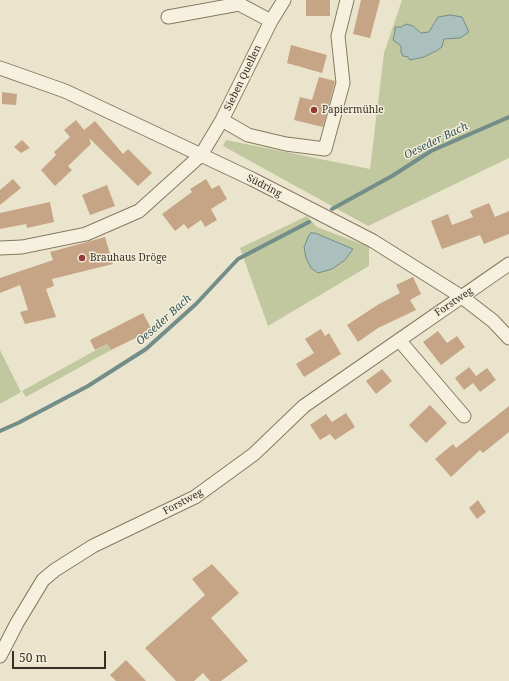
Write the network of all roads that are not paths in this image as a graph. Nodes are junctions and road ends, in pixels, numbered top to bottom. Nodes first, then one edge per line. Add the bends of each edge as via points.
1 (284, 0) edge
2 (347, 0) edge
3 (168, 17) dead end
4 (271, 21) junction
5 (0, 68) edge
6 (222, 120) junction
7 (201, 155) junction
8 (0, 248) edge
9 (509, 264) edge
10 (462, 297) junction
11 (509, 338) edge
12 (399, 340) junction
13 (464, 416) dead end
14 (0, 656) edge

1 - 4 street, Sieben Quellen
2 - 6 street via 338,36 343,83 325,149 286,144 248,135
3 - 4 street via 239,4
4 - 6 street, Sieben Quellen
5 - 7 street, Südring via 65,91
6 - 7 street, Sieben Quellen
7 - 8 street via 139,211 86,234 22,247
7 - 10 street, Südring via 373,241
9 - 10 street, Forstweg
10 - 11 street, Südring via 493,321
10 - 12 street, Forstweg
12 - 13 street
12 - 14 street, Forstweg via 304,406 254,454 195,497 93,546 55,570 43,580

